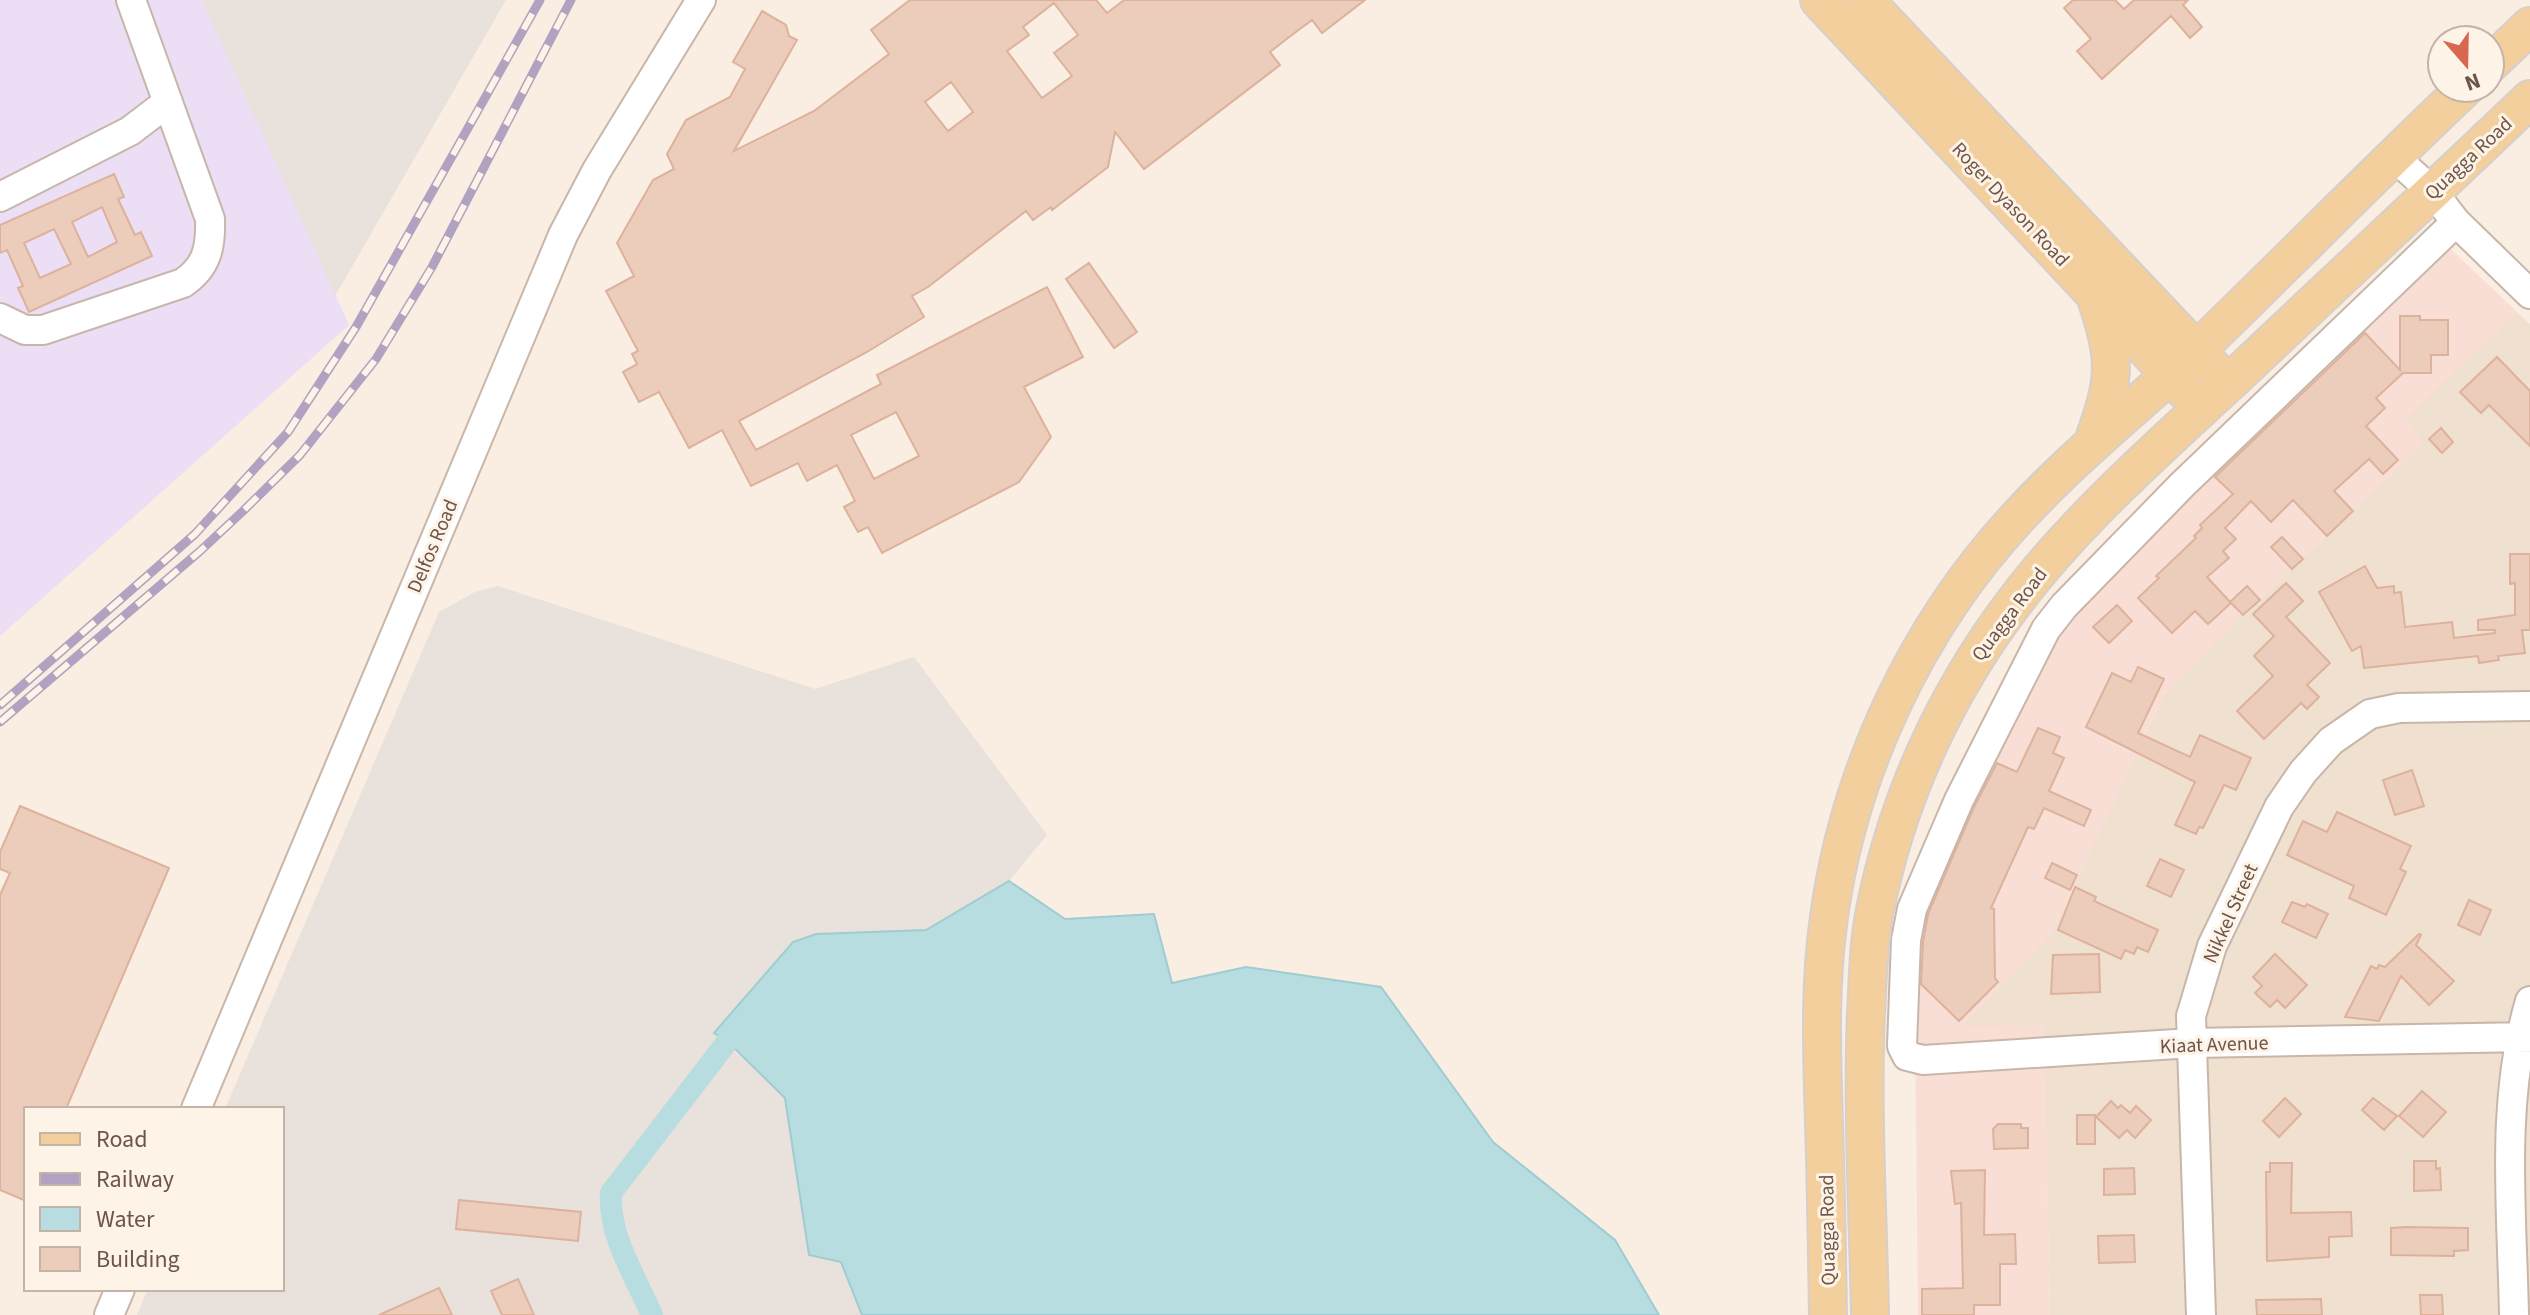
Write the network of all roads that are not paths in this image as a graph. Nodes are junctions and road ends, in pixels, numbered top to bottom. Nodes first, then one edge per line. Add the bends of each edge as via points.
1 (131, 0) edge
2 (701, 0) edge
3 (1819, 0) edge
4 (1865, 0) edge
5 (2530, 26) edge
6 (2506, 49) edge
7 (2530, 99) edge
8 (168, 102) junction
9 (2448, 104) edge
10 (2393, 156) junction
11 (2432, 191) junction
12 (0, 197) edge
13 (2456, 222) junction
14 (2093, 293) junction
15 (2530, 294) edge
16 (0, 318) edge
17 (2196, 350) junction
18 (2170, 374) junction
19 (2228, 383) junction
20 (2202, 409) junction
21 (2093, 443) junction
22 (2530, 706) edge
23 (2530, 1001) edge
24 (2525, 1038) edge
25 (2192, 1043) junction
26 (197, 1107) edge
27 (119, 1291) edge
28 (109, 1315) edge
29 (1828, 1315) edge
30 (1870, 1315) edge
31 (2201, 1315) edge
32 (2514, 1315) edge

1 - 8 street
2 - 26 street, Delfos Road via 563,235
3 - 14 main road, Roger Dyason Road
4 - 17 main road, Roger Dyason Road
5 - 6 main road
7 - 11 main road, Quagga Road
8 - 12 street via 130,131
8 - 16 street via 210,219 211,240 199,270 167,290 43,330 25,330
9 - 10 main road, Quagga Road
10 - 11 street
10 - 17 main road, Quagga Road
11 - 13 street
11 - 19 main road, Quagga Road
13 - 15 street
13 - 25 street, Kiaat Avenue via 2064,606 2046,629 1959,800 1912,909 1903,981 1903,1050 1911,1058
14 - 18 main road, Roger Dyason Road
14 - 21 main road via 2112,362
17 - 18 main road, Quagga Road
17 - 19 main road, Roger Dyason Road
18 - 20 main road, Roger Dyason Road
18 - 21 main road, Quagga Road
19 - 20 main road, Quagga Road
20 - 30 main road, Quagga Road via 2058,550 2015,601 1970,666 1915,773 1874,911 1869,956 1864,1060
21 - 29 main road, Quagga Road via 2010,526 1946,611 1893,703 1857,792 1829,917 1822,1002
22 - 25 street, Nikkel Street via 2384,711 2370,714 2331,741 2279,807 2212,946 2193,1003
23 - 24 street
24 - 25 street, Kiaat Avenue
24 - 32 street via 2510,1116
25 - 31 street, Nikkel Street
27 - 28 street

